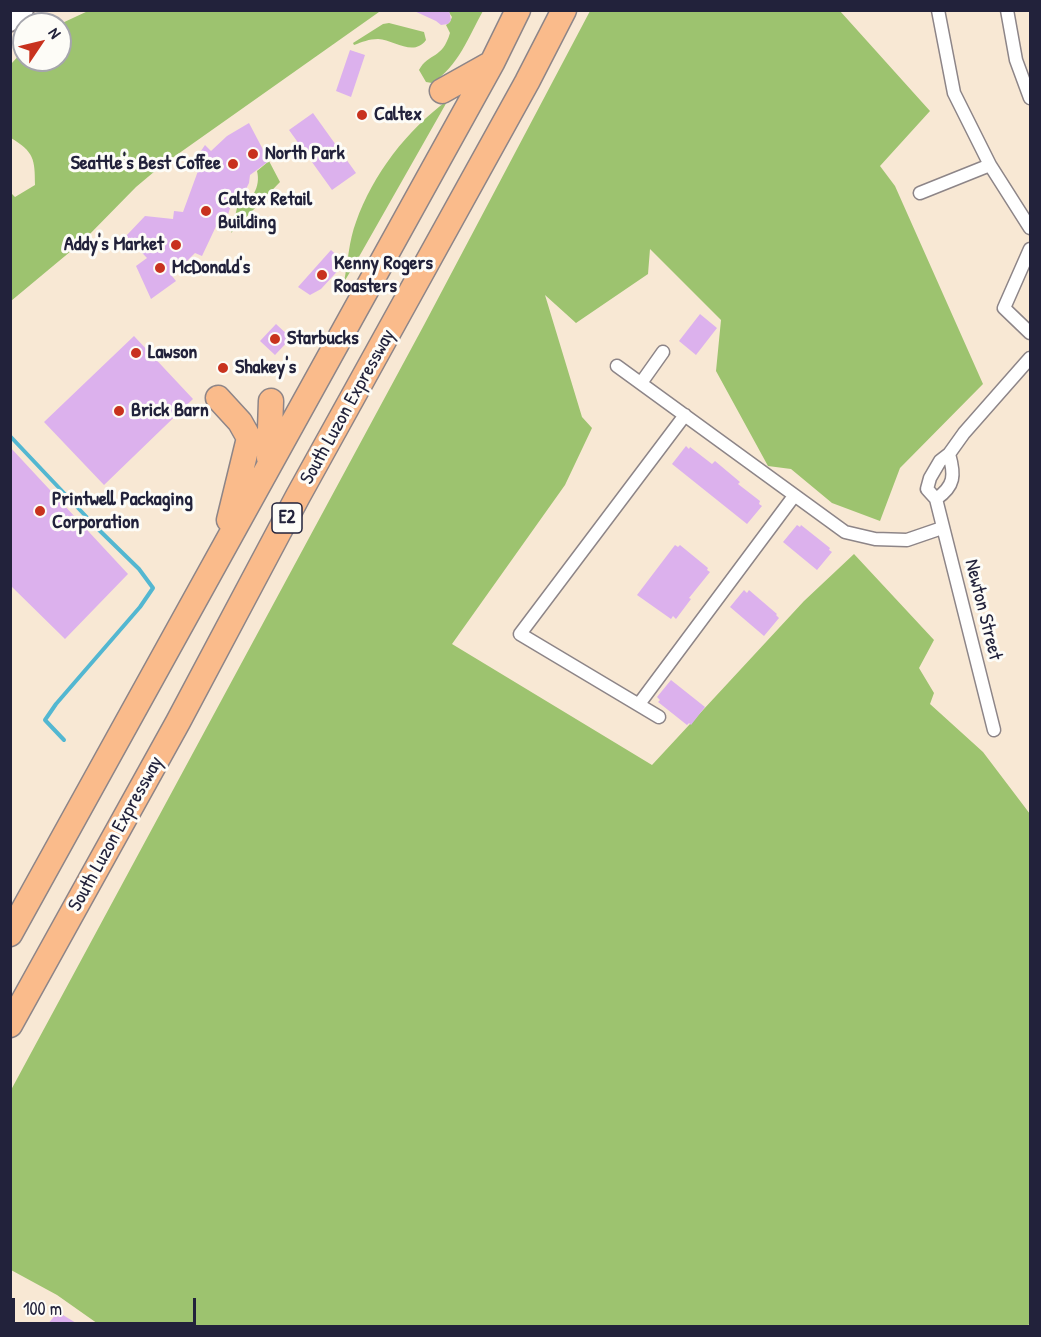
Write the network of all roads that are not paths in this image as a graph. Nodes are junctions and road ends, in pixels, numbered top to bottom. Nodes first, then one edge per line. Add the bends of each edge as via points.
1 (25, 10) edge
2 (518, 10) edge
3 (564, 10) edge
4 (938, 10) edge
5 (1007, 10) edge
6 (10, 23) edge
7 (492, 63) junction
8 (442, 91) dead end
9 (1030, 98) edge
10 (990, 165) junction
11 (920, 193) dead end
12 (1030, 228) edge
13 (1030, 249) edge
14 (1030, 333) edge
15 (663, 352) dead end
16 (1030, 358) edge
17 (617, 366) dead end
18 (641, 383) junction
19 (218, 398) dead end
20 (271, 401) dead end
21 (685, 415) junction
22 (949, 454) junction
23 (269, 465) junction
24 (794, 496) junction
25 (936, 499) junction
26 (942, 528) junction
27 (221, 554) junction
28 (639, 704) junction
29 (659, 717) dead end
30 (994, 730) dead end
31 (10, 934) edge
32 (10, 1025) edge

1 - 6 street
2 - 7 highway, South Luzon Expressway / E2
3 - 32 highway, South Luzon Expressway / E2
4 - 10 street via 954,93
5 - 9 street via 1016,60
7 - 8 highway
7 - 23 highway, South Luzon Expressway / E2
10 - 11 street
10 - 12 street
13 - 14 street via 1004,308
15 - 18 street
16 - 22 street, Newton Street
17 - 18 street
18 - 21 street
19 - 27 highway via 249,438
20 - 23 highway
21 - 24 street
21 - 28 street via 520,634
22 - 25 street via 952,482
22 - 25 street, Newton Street via 930,478 927,489
23 - 27 highway, South Luzon Expressway / E2
24 - 26 street via 845,532 874,539 907,540
24 - 28 street
25 - 26 street, Newton Street
26 - 30 street, Newton Street
27 - 31 highway, South Luzon Expressway / E2
28 - 29 street

